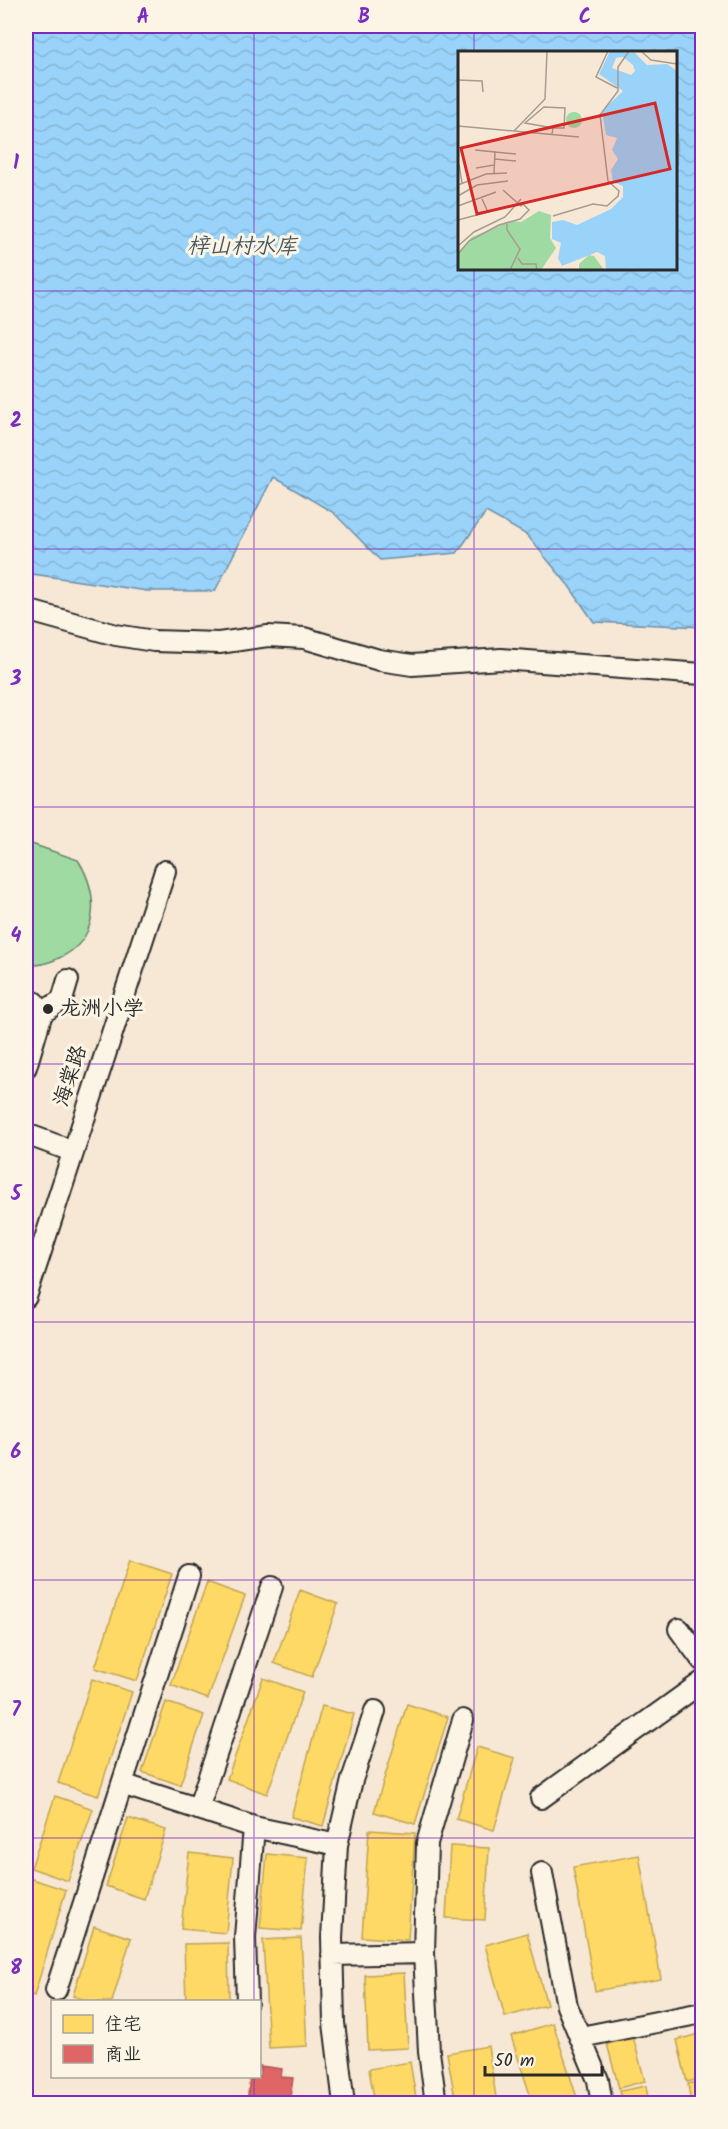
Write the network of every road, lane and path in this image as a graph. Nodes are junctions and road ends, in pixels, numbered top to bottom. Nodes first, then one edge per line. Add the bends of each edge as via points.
1 (26, 610) edge
2 (702, 674) edge
3 (165, 871) dead end
4 (68, 980) dead end
5 (26, 999) edge
6 (42, 1013) junction
7 (26, 1067) edge
8 (26, 1134) edge
9 (72, 1151) junction
10 (26, 1297) edge
11 (189, 1576) dead end
12 (273, 1587) dead end
13 (679, 1629) dead end
14 (702, 1660) edge
15 (702, 1682) edge
16 (375, 1711) dead end
17 (463, 1720) dead end
18 (122, 1784) junction
19 (540, 1798) dead end
20 (198, 1809) junction
21 (254, 1827) junction
22 (337, 1845) junction
23 (542, 1873) dead end
24 (424, 1953) junction
25 (332, 1955) junction
26 (56, 1990) dead end
27 (247, 2000) edge
28 (702, 2013) edge
29 (581, 2037) junction
30 (344, 2103) edge
31 (436, 2103) edge
32 (602, 2103) edge

1 - 2 street via 116,635 154,641 219,643 268,636 304,638 379,660 412,665 501,659
3 - 9 street, 海棠路
4 - 6 street via 62,1000
5 - 6 street via 34,1002
6 - 7 street
8 - 9 street
9 - 10 street, 海棠路
11 - 18 street
12 - 20 street
13 - 14 street
15 - 19 street
16 - 22 street via 352,1780
17 - 24 street via 427,1842
18 - 20 street
18 - 26 street
20 - 21 street
21 - 22 street
21 - 27 street via 245,1937
22 - 25 street
23 - 29 street via 567,2006
24 - 25 street
24 - 31 street
25 - 30 street via 334,2023
28 - 29 street
29 - 32 street via 598,2080

